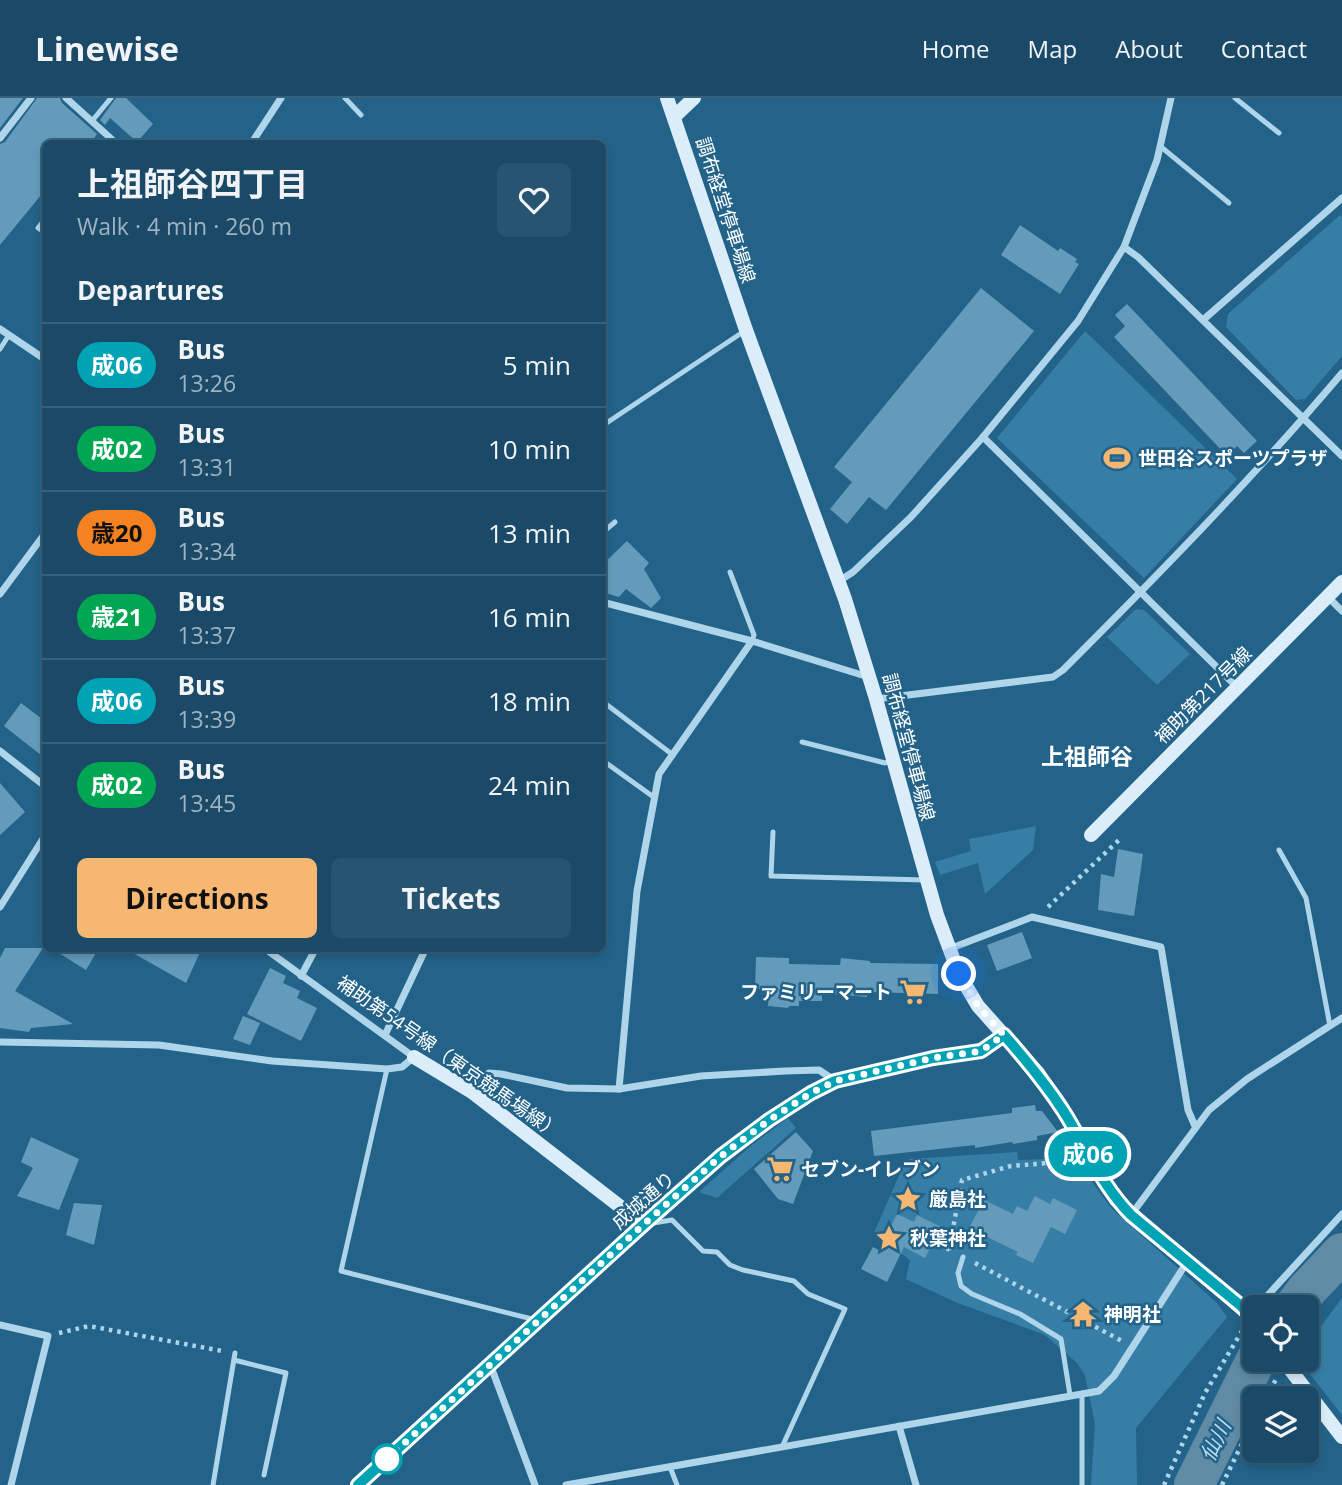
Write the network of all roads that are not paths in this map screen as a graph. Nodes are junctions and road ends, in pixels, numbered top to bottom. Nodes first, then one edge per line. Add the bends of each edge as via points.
1 (31, 98) edge
2 (66, 98) edge
3 (111, 98) edge
4 (281, 98) edge
5 (345, 98) edge
6 (667, 98) edge
7 (694, 98) edge
8 (1171, 98) edge
9 (1235, 98) edge
10 (361, 115) dead end
11 (674, 116) junction
12 (92, 121) junction
13 (1279, 133) dead end
14 (109, 136) junction
15 (0, 138) edge
16 (106, 140) edge
17 (113, 140) edge
18 (254, 140) edge
19 (1160, 146) junction
20 (1342, 198) edge
21 (1229, 204) dead end
22 (1124, 247) junction
23 (1203, 320) junction
24 (0, 329) edge
25 (746, 330) junction
26 (9, 335) junction
27 (0, 349) edge
28 (42, 357) edge
29 (1342, 373) edge
30 (1303, 419) junction
31 (606, 423) edge
32 (984, 437) junction
33 (1342, 456) edge
34 (615, 522) dead end
35 (606, 530) edge
36 (42, 537) edge
37 (730, 572) dead end
38 (839, 582) junction
39 (1342, 582) edge
40 (1142, 591) junction
41 (0, 594) edge
42 (1327, 597) junction
43 (606, 603) edge
44 (1342, 611) edge
45 (752, 641) junction
46 (869, 674) junction
47 (1238, 687) junction
48 (876, 699) junction
49 (606, 704) edge
50 (802, 743) dead end
51 (0, 751) edge
52 (673, 755) junction
53 (893, 760) junction
54 (606, 763) edge
55 (42, 784) edge
56 (655, 798) junction
57 (773, 832) dead end
58 (1091, 835) dead end
59 (42, 840) edge
60 (1279, 850) dead end
61 (928, 880) junction
62 (0, 907) edge
63 (948, 949) junction
64 (269, 952) edge
65 (314, 952) edge
66 (424, 952) edge
67 (301, 975) junction
68 (1342, 1018) edge
69 (1330, 1026) junction
70 (384, 1035) junction
71 (1004, 1035) junction
72 (0, 1042) edge
73 (414, 1057) junction
74 (387, 1069) junction
75 (835, 1081) junction
76 (619, 1089) junction
77 (472, 1092) junction
78 (1195, 1126) junction
79 (1342, 1214) edge
80 (1131, 1215) junction
81 (644, 1224) junction
82 (963, 1257) road end
83 (1187, 1262) junction
84 (1270, 1295) edge
85 (1242, 1304) edge
86 (536, 1321) junction
87 (0, 1325) edge
88 (490, 1364) junction
89 (1293, 1372) edge
90 (1083, 1393) junction
91 (1070, 1395) junction
92 (899, 1426) junction
93 (1342, 1437) edge
94 (782, 1447) junction
95 (670, 1467) junction
96 (264, 1475) dead end
97 (10, 1485) edge
98 (213, 1485) edge
99 (358, 1485) edge
100 (535, 1485) edge
101 (566, 1485) edge
102 (677, 1485) edge
103 (916, 1485) edge
104 (1082, 1485) edge

1 - 15 street
2 - 12 street
3 - 12 lane
4 - 18 street
5 - 10 lane
6 - 11 main road, 調布経堂停車場線
7 - 11 main road
8 - 19 street
9 - 13 lane
11 - 25 main road, 調布経堂停車場線
12 - 14 street
14 - 16 lane
14 - 17 street
19 - 21 lane
19 - 22 street
20 - 23 street
22 - 23 street
22 - 32 street via 1079,321
23 - 30 street
24 - 26 street
25 - 31 lane
25 - 38 main road, 調布経堂停車場線
26 - 27 lane
26 - 28 street
29 - 30 street
30 - 33 street
30 - 40 street
32 - 38 street via 911,517
32 - 40 street
34 - 35 lane
36 - 41 street
37 - 45 lane via 754,635
38 - 46 main road, 調布経堂停車場線
39 - 42 main road, 補助第217号線
40 - 47 street
40 - 48 street via 1053,677
42 - 44 street
42 - 47 main road, 補助第217号線
43 - 45 street
45 - 46 street via 862,676
45 - 52 street
46 - 48 main road, 調布経堂停車場線
47 - 58 main road, 補助第217号線
48 - 53 main road, 調布経堂停車場線
49 - 52 lane
50 - 53 lane via 885,763
51 - 55 street
52 - 56 street via 659,774
53 - 61 main road, 調布経堂停車場線
54 - 56 lane
56 - 76 street via 637,891
57 - 61 lane via 771,876
59 - 62 street
60 - 69 lane via 1306,898
61 - 63 main road, 調布経堂停車場線
63 - 71 main road, 調布経堂停車場線 via 978,1006
63 - 78 street via 1032,917 1161,947 1188,1110
64 - 67 street, 補助第54号線（東京競馬場線）
65 - 67 street
66 - 70 street
67 - 70 street, 補助第54号線（東京競馬場線）
68 - 69 street
69 - 78 street via 1247,1079
70 - 73 street, 補助第54号線（東京競馬場線）
71 - 75 main road, 成城通り via 981,1051
71 - 80 main road, 調布経堂停車場線 via 1038,1073 1116,1200
72 - 74 street via 159,1045
73 - 74 street via 402,1067
73 - 77 main road, 補助第54号線（東京競馬場線）
74 - 86 lane via 341,1272
75 - 76 street via 819,1070 785,1071 701,1076
75 - 81 main road, 成城通り via 759,1127
76 - 77 street via 567,1088 489,1073
77 - 81 main road, 補助第54号線（東京競馬場線）
78 - 80 street
79 - 84 street
80 - 83 main road, 調布経堂停車場線
81 - 86 main road, 成城通り
81 - 94 lane via 671,1220 704,1251 717,1252 730,1265 794,1281 808,1294 845,1309
82 - 91 lane via 958,1273 961,1286 1061,1339
83 - 85 main road, 調布経堂停車場線
83 - 90 street via 1114,1376 1099,1391
86 - 88 main road, 成城通り
87 - 97 street via 48,1336
88 - 99 main road, 成城通り
88 - 100 street
89 - 93 main road
90 - 91 street
90 - 104 lane
91 - 92 street
92 - 94 street
92 - 103 street
94 - 95 street
95 - 101 street
95 - 102 lane
96 - 98 lane via 286,1373 235,1356

